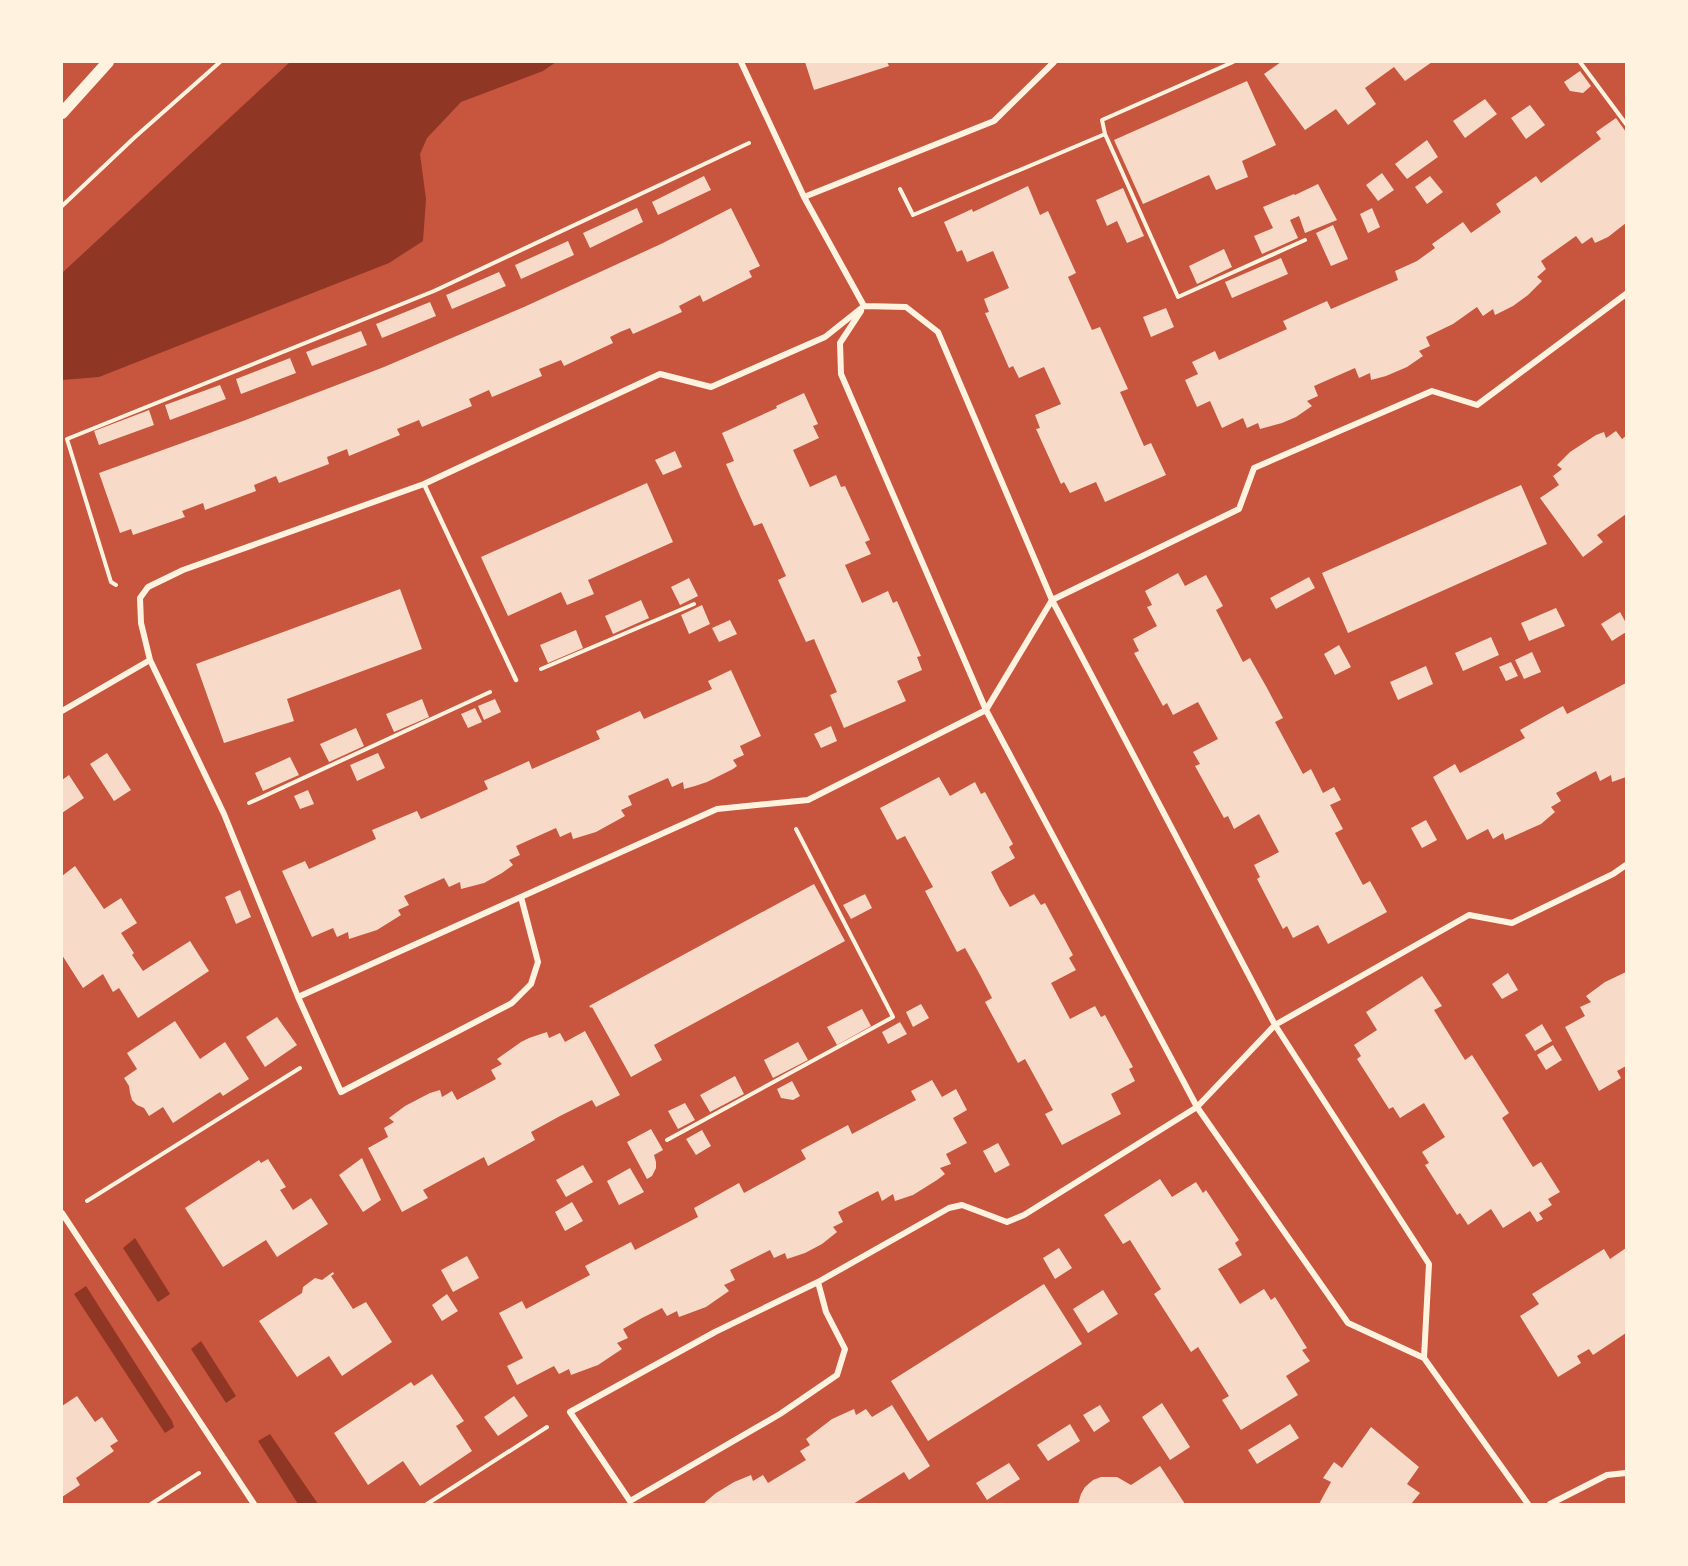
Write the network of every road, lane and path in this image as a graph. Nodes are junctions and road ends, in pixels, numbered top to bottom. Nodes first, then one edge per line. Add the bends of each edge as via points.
1 (108, 62) edge
2 (220, 62) edge
3 (741, 62) edge
4 (1054, 62) edge
5 (1233, 62) edge
6 (1580, 62) edge
7 (62, 113) edge
8 (1626, 124) edge
9 (774, 132) junction
10 (1105, 134) junction
11 (888, 164) junction
12 (804, 197) junction
13 (62, 206) edge
14 (1305, 240) dead end
15 (1626, 294) edge
16 (864, 306) junction
17 (424, 484) junction
18 (140, 598) junction
19 (1052, 600) junction
20 (694, 604) dead end
21 (150, 660) junction
22 (516, 680) junction
23 (986, 710) junction
24 (62, 711) edge
25 (782, 802) junction
26 (224, 814) junction
27 (1626, 865) edge
28 (521, 897) junction
29 (298, 997) junction
30 (1275, 1025) junction
31 (324, 1054) junction
32 (1197, 1107) junction
33 (668, 1140) dead end
34 (62, 1214) edge
35 (818, 1282) junction
36 (1424, 1358) junction
37 (570, 1412) junction
38 (222, 1457) junction
39 (1626, 1473) edge
40 (631, 1503) edge
41 (151, 1504) edge
42 (254, 1504) edge
43 (426, 1504) edge
44 (1528, 1504) edge
45 (1550, 1504) edge

1 - 7 main road
2 - 13 path
3 - 9 street
4 - 11 street via 994,121
5 - 10 path via 1102,120
6 - 8 path
9 - 12 street
9 - 18 path via 434,291 67,439 111,582
10 - 11 path via 913,215
10 - 14 path via 1178,297
11 - 12 street
12 - 16 street
15 - 19 street via 1477,405 1432,391 1254,468 1239,509
16 - 17 street via 825,337 711,387 660,374
16 - 19 street via 906,307 938,332
16 - 23 street via 840,343 841,374
17 - 18 street via 183,570 148,587
17 - 22 lane
18 - 21 street
19 - 23 street
19 - 30 street
20 - 22 path
21 - 24 street
21 - 26 street
22 - 26 path
23 - 25 street via 808,800
23 - 32 street
25 - 28 street via 717,809
25 - 33 path via 892,1017
26 - 29 street
27 - 30 street via 1512,922 1469,915
28 - 29 street
28 - 31 street via 538,962 531,984 512,1003 341,1092
29 - 31 street
30 - 32 street
30 - 36 street via 1429,1264
31 - 34 path
32 - 35 street via 1024,1215 1007,1222 962,1205 949,1208
32 - 36 street via 1348,1323
34 - 38 street
35 - 37 street via 715,1332
35 - 40 street via 826,1312 845,1348 837,1375 780,1414
36 - 44 street
37 - 40 street
37 - 43 path
38 - 41 path
38 - 42 street
39 - 45 street via 1607,1475

